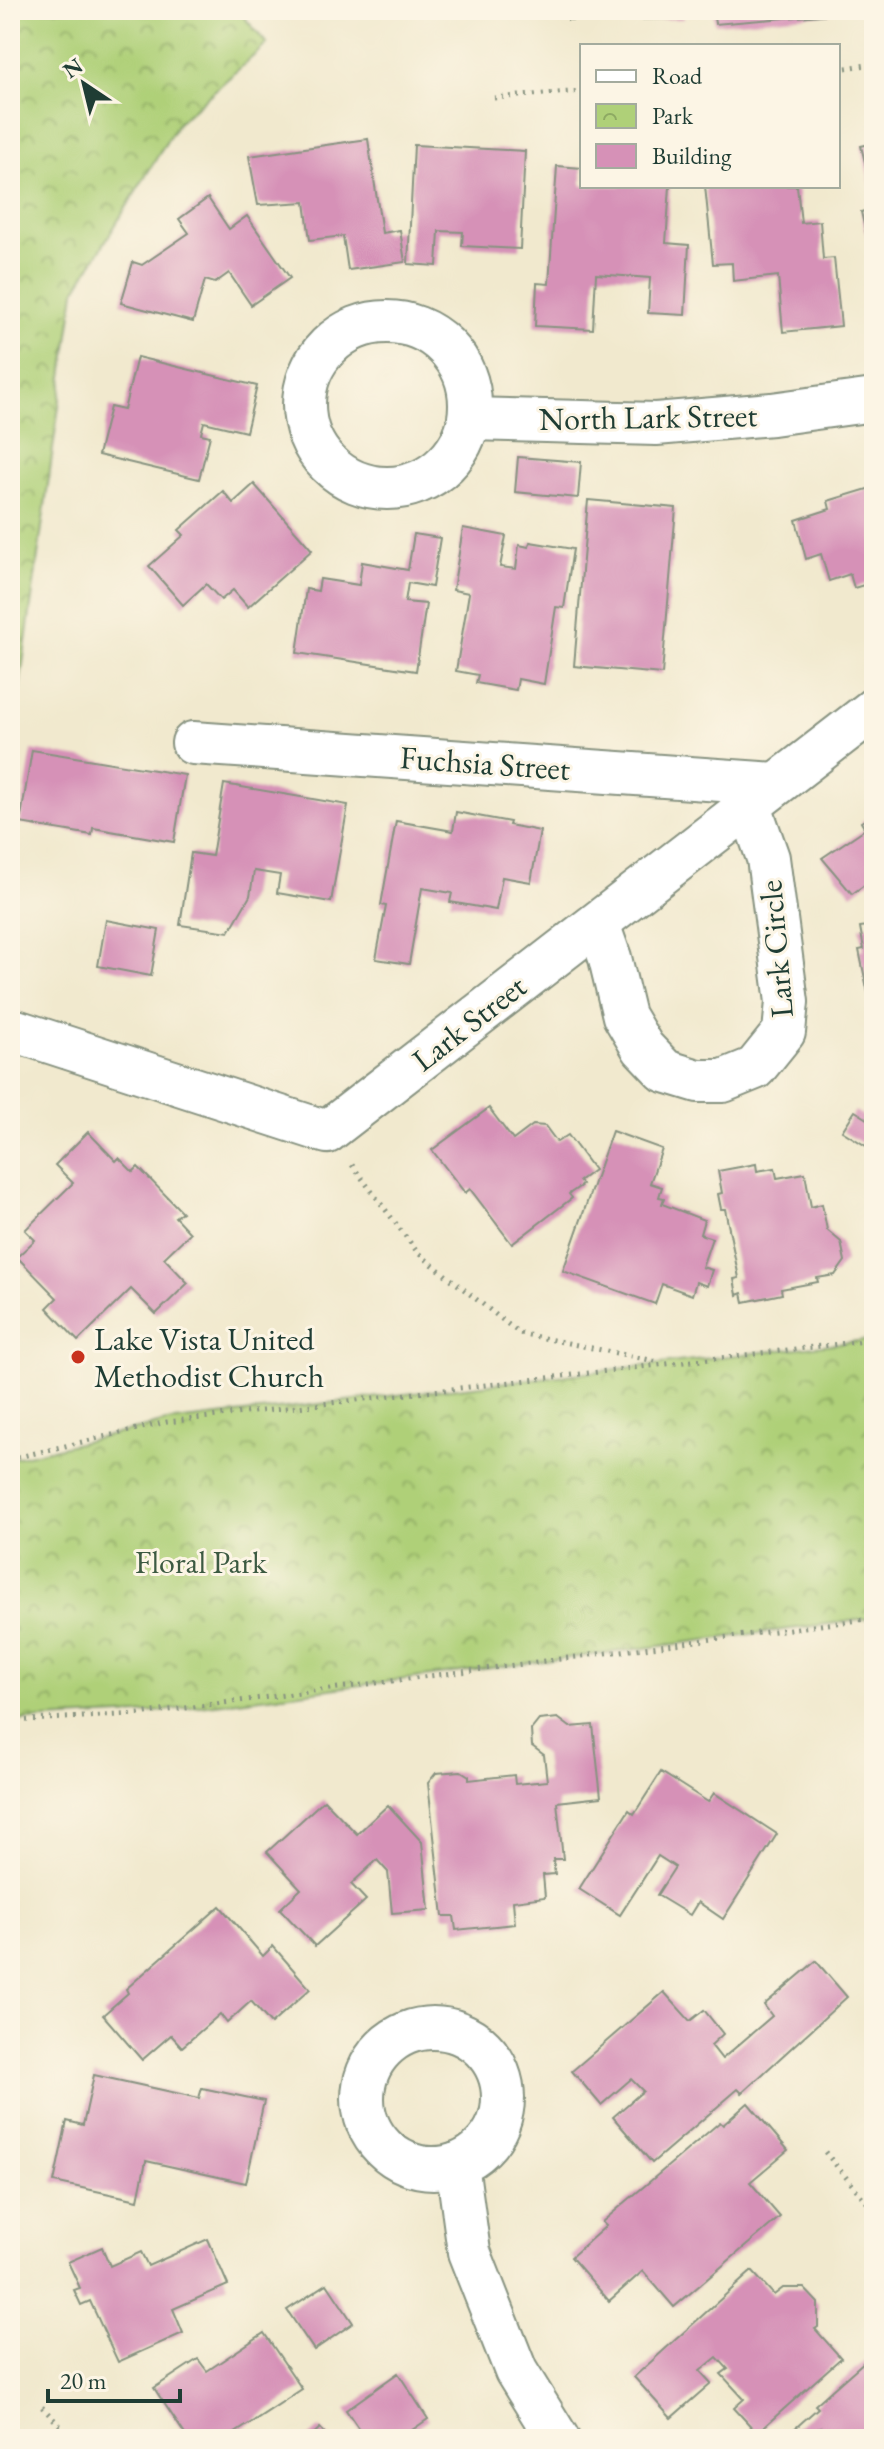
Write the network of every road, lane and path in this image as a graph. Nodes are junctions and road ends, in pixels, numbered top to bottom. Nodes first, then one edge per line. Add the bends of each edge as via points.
1 (874, 64) edge
2 (840, 69) edge
3 (580, 91) edge
4 (494, 98) dead end
5 (874, 400) edge
6 (470, 419) dead end
7 (874, 709) edge
8 (193, 743) dead end
9 (762, 794) junction
10 (598, 924) junction
11 (10, 1029) edge
12 (327, 1132) junction
13 (874, 1340) edge
14 (661, 1363) junction
15 (10, 1459) edge
16 (874, 1618) edge
17 (10, 1721) edge
18 (825, 2152) dead end
19 (457, 2164) dead end
20 (874, 2211) edge
21 (42, 2407) dead end
22 (73, 2439) edge
23 (558, 2439) edge

1 - 2 path
3 - 4 path
5 - 6 street, North Lark Street via 656,424
7 - 9 street, Lark Street
8 - 9 street, Fuchsia Street
9 - 10 street, Lark Street
9 - 10 street, Lark Circle via 787,1002 784,1032 755,1068 723,1081 698,1081 665,1071 624,1016
10 - 12 street, Lark Street
11 - 12 street
12 - 14 path via 418,1253 519,1333
13 - 14 path
14 - 15 path via 167,1422
16 - 17 path via 139,1714
18 - 20 path
19 - 23 street via 469,2252 516,2371
21 - 22 path

